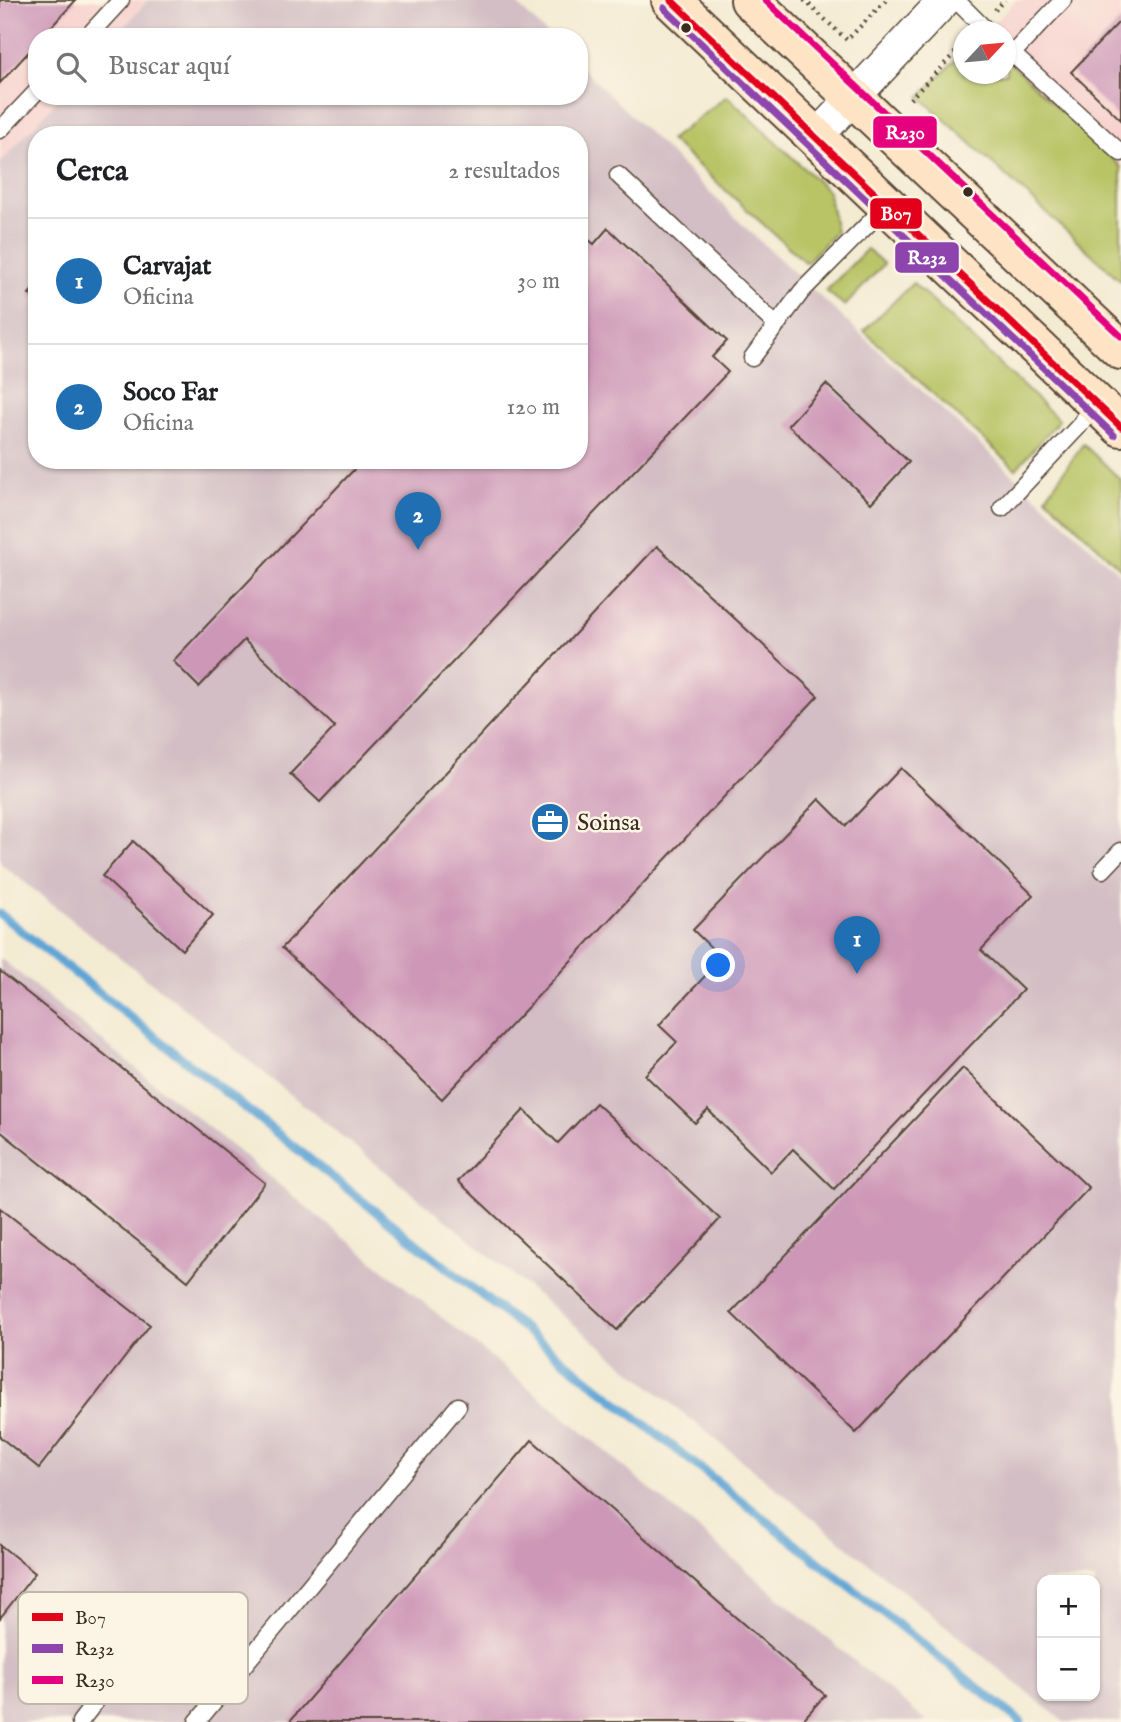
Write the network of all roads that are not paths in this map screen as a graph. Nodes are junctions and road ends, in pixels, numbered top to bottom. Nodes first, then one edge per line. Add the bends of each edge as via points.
1 (121, 0) edge
2 (671, 0) edge
3 (750, 0) edge
4 (945, 0) edge
5 (956, 0) edge
6 (1063, 0) edge
7 (977, 21) edge
8 (95, 28) edge
9 (1016, 44) edge
10 (1016, 57) edge
11 (853, 97) junction
12 (28, 100) edge
13 (0, 130) edge
14 (816, 137) junction
15 (1121, 153) edge
16 (618, 175) dead end
17 (887, 205) junction
18 (1011, 246) junction
19 (971, 285) junction
20 (775, 324) junction
21 (1121, 350) edge
22 (752, 358) dead end
23 (1108, 415) edge
24 (1002, 508) dead end
25 (1121, 851) edge
26 (1104, 870) dead end
27 (458, 1406) dead end
28 (248, 1660) edge
29 (93, 1704) edge
30 (212, 1704) edge
31 (79, 1722) edge
32 (197, 1722) edge

1 - 8 lane
2 - 14 main road
3 - 11 main road
4 - 11 street
5 - 7 lane
6 - 9 lane
10 - 15 lane
11 - 14 street
11 - 18 main road
12 - 13 lane
14 - 17 main road
16 - 20 lane
17 - 19 main road
17 - 20 lane via 802,290
18 - 19 main road via 994,250 979,262
18 - 21 main road
19 - 23 main road
20 - 22 lane
23 - 24 lane via 1079,426
25 - 26 lane
27 - 28 lane
29 - 31 lane
30 - 32 lane

